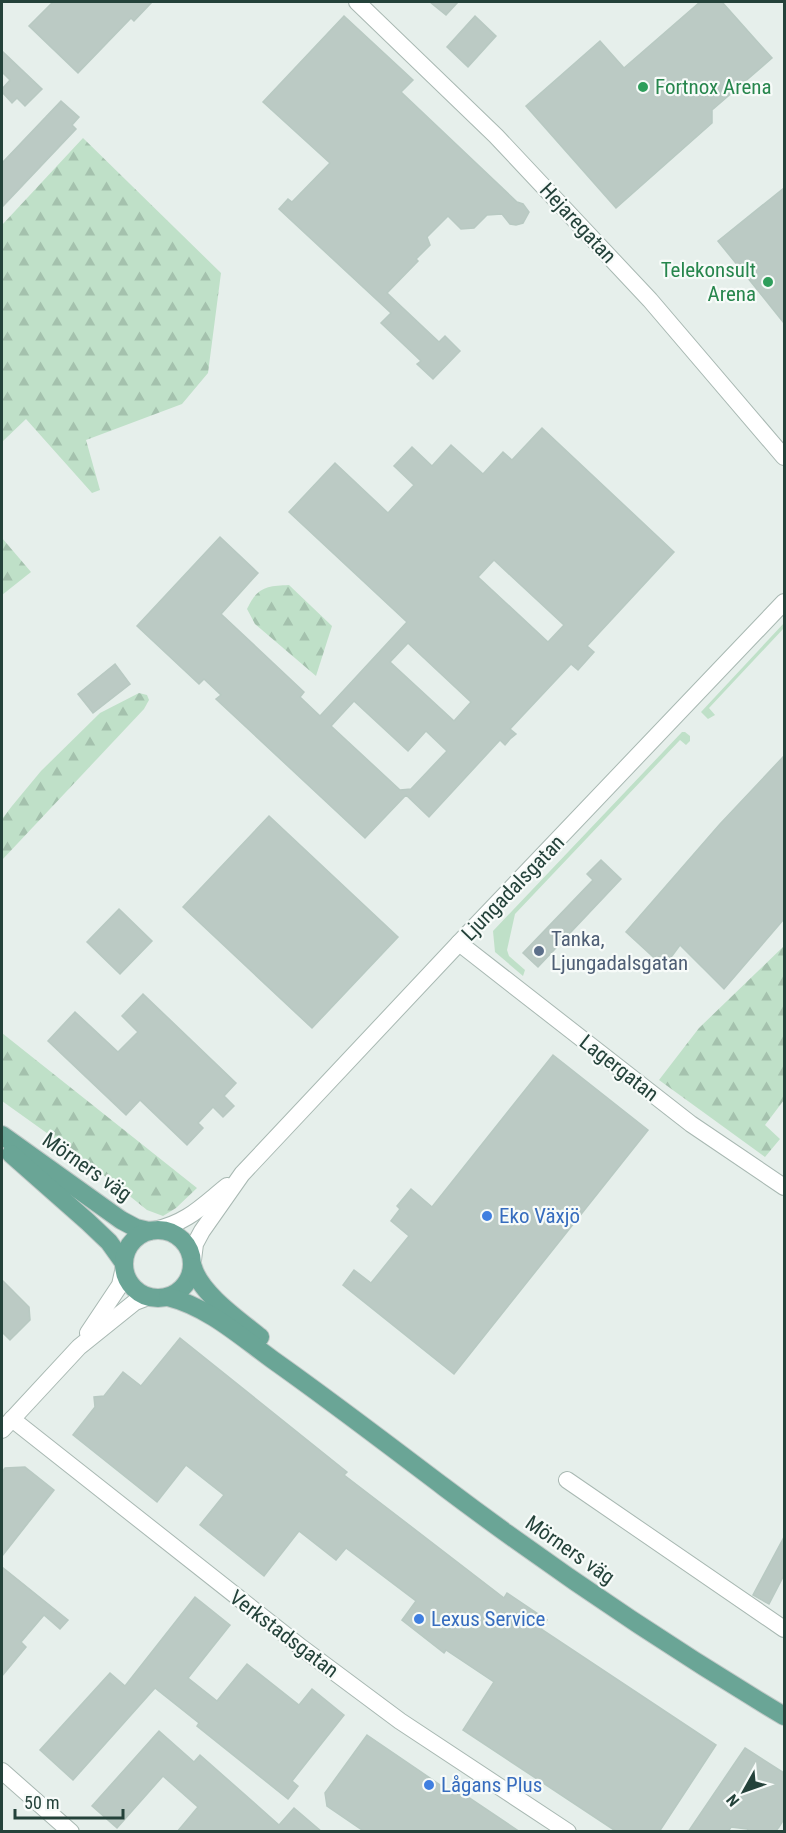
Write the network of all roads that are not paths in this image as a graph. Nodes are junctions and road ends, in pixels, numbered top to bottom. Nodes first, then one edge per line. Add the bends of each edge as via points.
1 (357, 2) edge
2 (784, 457) edge
3 (784, 602) edge
4 (459, 943) junction
5 (2, 1135) edge
6 (2, 1146) edge
7 (242, 1174) junction
8 (784, 1186) edge
9 (152, 1230) junction
10 (193, 1264) junction
11 (124, 1265) junction
12 (148, 1297) junction
13 (168, 1297) junction
14 (80, 1347) junction
15 (340, 1408) junction
16 (7, 1425) edge
17 (567, 1480) dead end
18 (784, 1629) edge
19 (784, 1716) edge
20 (2, 1771) edge
21 (71, 1832) edge
22 (568, 1832) edge

1 - 2 street, Hejaregatan via 496,136 650,300
3 - 4 street, Ljungadalsgatan
4 - 7 street, Ljungadalsgatan
4 - 8 street, Lagergatan via 691,1125
5 - 9 main road, Mörners väg via 122,1220
6 - 11 main road, Mörners väg via 88,1221 114,1247
7 - 9 street, Ljungadalsgatan via 188,1218
7 - 10 street, Ljungadalsgatan via 202,1231 195,1244
9 - 10 main road via 182,1238
9 - 11 main road via 131,1243
10 - 13 main road via 185,1286
10 - 15 main road, Mörners väg via 213,1296
11 - 12 main road via 127,1279 136,1291
11 - 14 street via 120,1284
12 - 13 main road
12 - 14 street via 135,1302
13 - 15 main road, Mörners väg via 221,1323
14 - 16 street
15 - 19 main road, Mörners väg via 494,1524 634,1622
16 - 22 street, Verkstadsgatan via 400,1721
17 - 18 street
20 - 21 street

